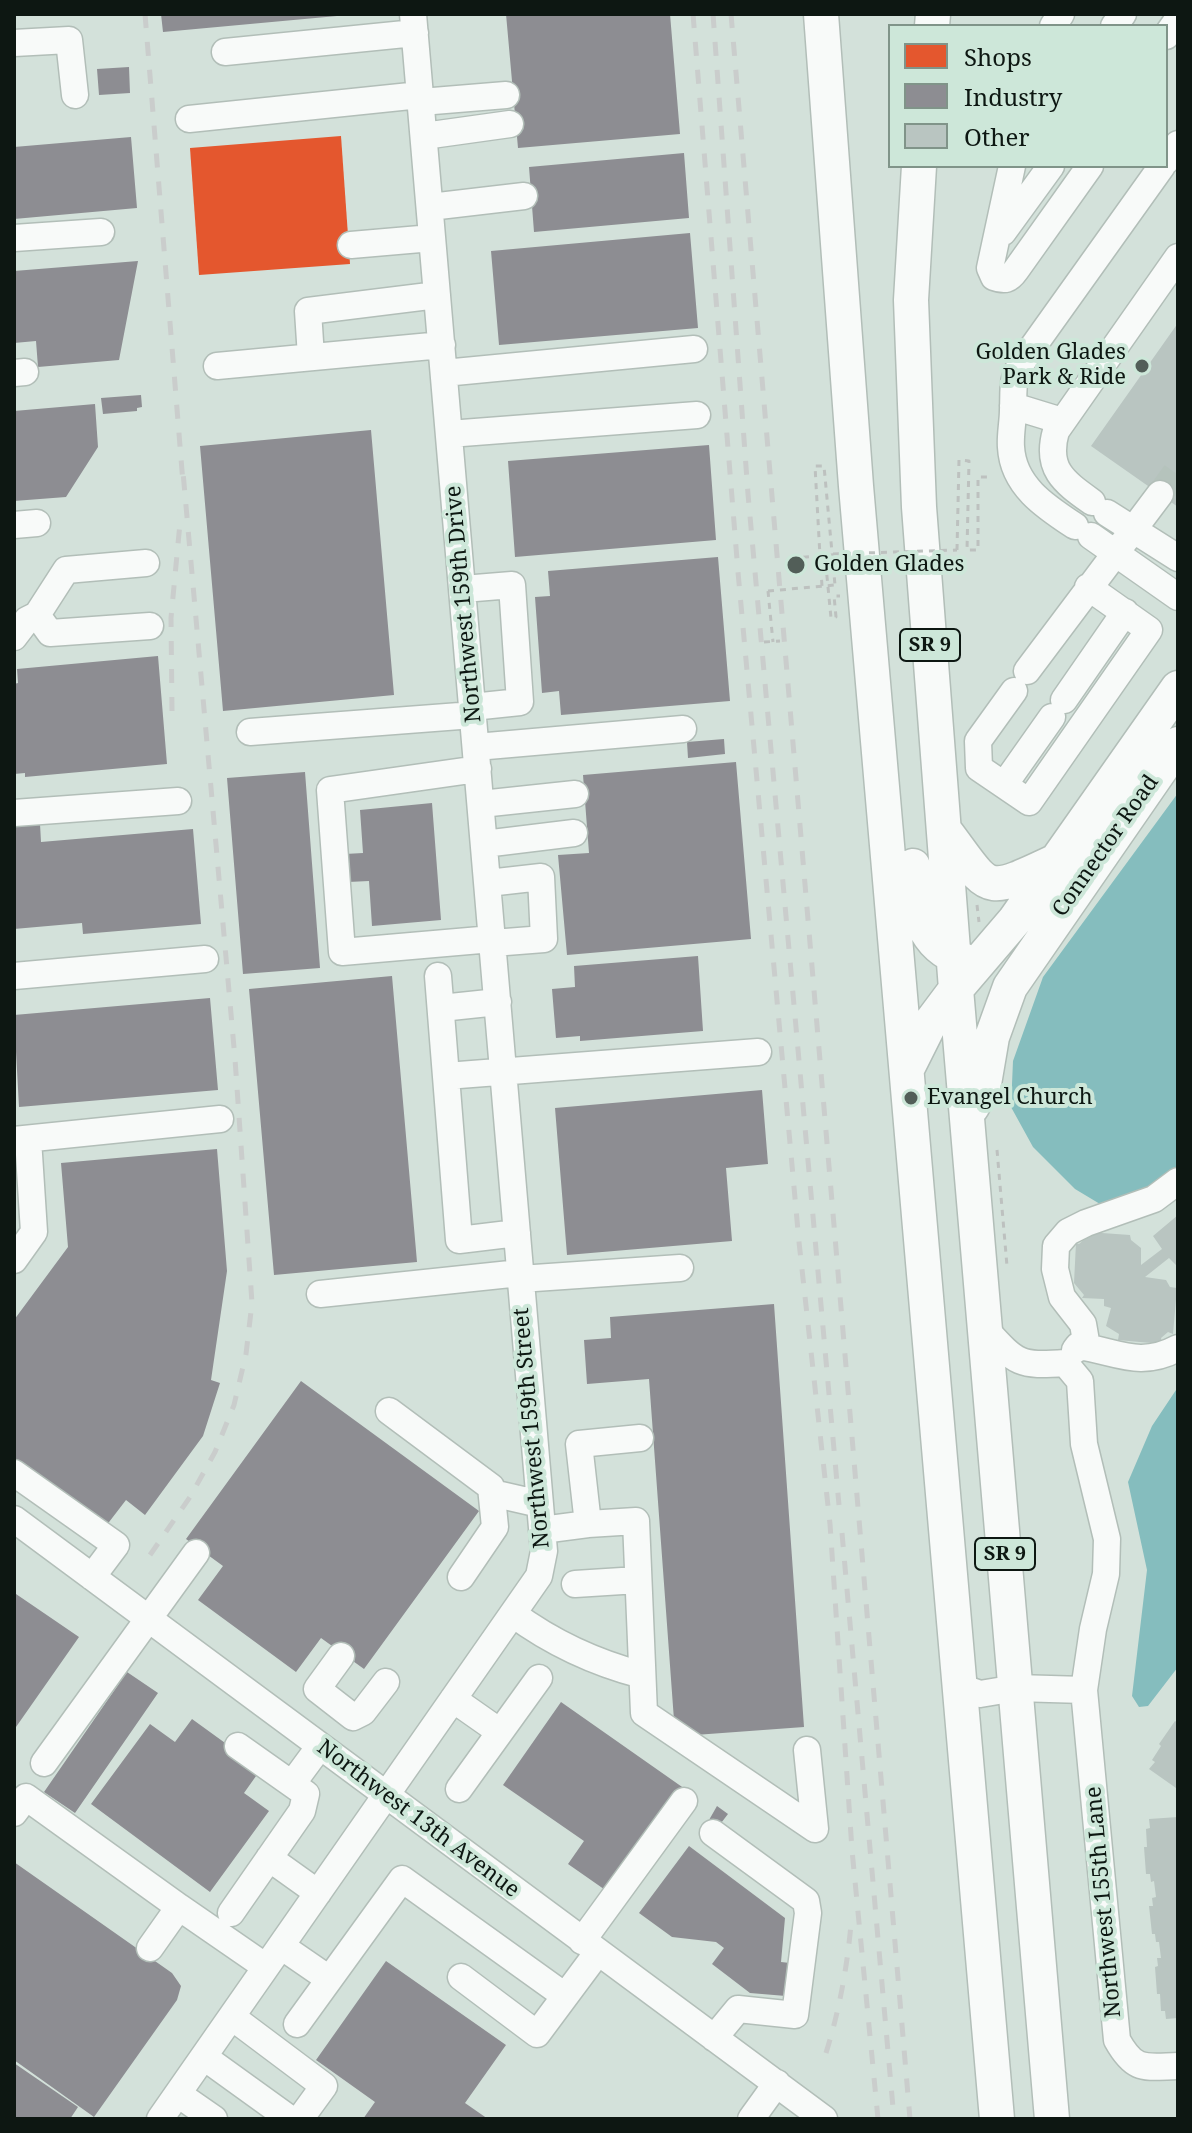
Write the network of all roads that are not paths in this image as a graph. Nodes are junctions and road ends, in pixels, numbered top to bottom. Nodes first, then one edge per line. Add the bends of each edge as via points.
1 (821, 14) edge
2 (414, 19) edge
3 (14, 43) edge
4 (225, 52) dead end
5 (75, 95) dead end
6 (506, 95) dead end
7 (421, 98) junction
8 (189, 119) dead end
9 (510, 124) dead end
10 (424, 136) junction
11 (919, 168) edge
12 (1012, 168) edge
13 (1050, 168) edge
14 (1089, 168) edge
15 (1161, 168) edge
16 (524, 196) dead end
17 (430, 207) junction
18 (101, 232) dead end
19 (14, 238) edge
20 (432, 238) junction
21 (996, 241) junction
22 (351, 245) dead end
23 (1178, 257) edge
24 (437, 295) junction
25 (442, 345) junction
26 (694, 349) dead end
27 (311, 357) junction
28 (217, 366) dead end
29 (444, 373) junction
30 (1013, 406) junction
31 (697, 415) dead end
32 (1062, 421) junction
33 (449, 434) junction
34 (1160, 494) tunnel mouth
35 (1135, 530) junction
36 (1116, 553) junction
37 (1178, 558) edge
38 (146, 563) dead end
39 (1088, 587) junction
40 (463, 589) junction
41 (1178, 597) edge
42 (1125, 612) junction
43 (23, 620) edge
44 (150, 626) dead end
45 (1178, 688) edge
46 (473, 711) junction
47 (877, 712) junction
48 (683, 729) dead end
49 (250, 732) dead end
50 (1178, 744) edge
51 (477, 758) junction
52 (1004, 785) junction
53 (575, 794) dead end
54 (178, 801) dead end
55 (481, 804) junction
56 (14, 813) edge
57 (944, 831) junction
58 (574, 833) dead end
59 (484, 844) junction
60 (1055, 862) junction
61 (488, 883) junction
62 (493, 941) junction
63 (1035, 949) junction
64 (205, 959) dead end
65 (963, 970) junction
66 (14, 976) edge
67 (438, 976) dead end
68 (498, 1002) junction
69 (441, 1008) junction
70 (758, 1052) dead end
71 (908, 1068) junction
72 (503, 1071) junction
73 (446, 1076) junction
74 (968, 1114) junction
75 (220, 1119) dead end
76 (21, 1139) edge
77 (1178, 1181) edge
78 (514, 1193) joint
79 (517, 1233) junction
80 (14, 1260) edge
81 (680, 1268) dead end
82 (520, 1276) junction
83 (320, 1294) dead end
84 (986, 1330) junction
85 (1087, 1347) junction
86 (1178, 1348) edge
87 (1068, 1367) junction
88 (389, 1411) dead end
89 (640, 1438) dead end
90 (23, 1480) edge
91 (492, 1493) junction
92 (540, 1504) junction
93 (588, 1524) junction
94 (18, 1527) edge
95 (542, 1530) junction
96 (196, 1553) dead end
97 (92, 1577) junction
98 (461, 1577) dead end
99 (638, 1580) junction
100 (575, 1584) dead end
101 (513, 1614) junction
102 (149, 1619) junction
103 (341, 1656) dead end
104 (642, 1675) junction
105 (539, 1678) dead end
106 (386, 1682) dead end
107 (960, 1687) junction
108 (1016, 1688) junction
109 (1084, 1690) junction
110 (453, 1699) junction
111 (339, 1706) junction
112 (500, 1732) junction
113 (317, 1744) junction
114 (238, 1746) dead end
115 (807, 1750) dead end
116 (44, 1763) dead end
117 (292, 1784) junction
118 (459, 1789) dead end
119 (387, 1795) junction
120 (684, 1801) dead end
121 (14, 1813) edge
122 (713, 1833) dead end
123 (269, 1858) junction
124 (318, 1893) junction
125 (179, 1907) junction
126 (231, 1913) dead end
127 (590, 1947) junction
128 (150, 1948) dead end
129 (274, 1957) junction
130 (461, 1977) dead end
131 (329, 1979) junction
132 (565, 1996) junction
133 (232, 2017) junction
134 (297, 2024) dead end
135 (714, 2038) junction
136 (204, 2057) junction
137 (1178, 2066) edge
138 (777, 2083) junction
139 (178, 2094) junction
140 (824, 2118) edge
141 (160, 2119) edge
142 (214, 2119) edge
143 (290, 2119) edge
144 (300, 2119) edge
145 (751, 2119) edge
146 (997, 2119) edge
147 (1052, 2119) edge

1 - 47 main road, SR 9 via 856,486 851,589
2 - 4 street
2 - 7 street, Northwest 159th Drive
3 - 5 street via 69,40
6 - 7 street
7 - 8 street
7 - 10 street, Northwest 159th Drive
9 - 10 street
10 - 17 street, Northwest 159th Drive
11 - 57 main road, SR 9 via 911,300 914,403
12 - 21 street
13 - 21 street
14 - 21 street via 1011,277 1003,280 990,268
15 - 30 street via 1022,362 1012,381
16 - 17 street
17 - 20 street, Northwest 159th Drive
18 - 19 street
20 - 22 street
20 - 24 street, Northwest 159th Drive
23 - 32 street
24 - 25 street, Northwest 159th Drive
24 - 27 street via 308,311
25 - 27 street
25 - 29 street, Northwest 159th Drive
26 - 29 street
27 - 28 street
29 - 33 street, Northwest 159th Drive
30 - 32 street
30 - 36 street via 1011,448 1029,492
31 - 33 street
32 - 35 street via 1052,444 1062,478
33 - 40 street, Northwest 159th Drive
34 - 35 street
35 - 36 street
35 - 37 street
36 - 39 street
36 - 41 street
38 - 43 street via 66,570
39 - 42 street
39 - 52 street via 978,741 979,768
40 - 46 street, Northwest 159th Drive
40 - 46 street via 512,585 520,702
42 - 52 street
42 - 52 street via 1149,630 1029,802
43 - 44 street via 50,633
45 - 60 main road, Connector Road
46 - 49 street
46 - 51 street, Northwest 159th Drive
47 - 65 main road via 903,761 919,919
47 - 71 main road, SR 9
48 - 51 street
50 - 63 main road, Connector Road
51 - 55 street, Northwest 159th Drive
51 - 62 street via 330,790 342,952
53 - 55 street
54 - 56 street
55 - 59 street, Northwest 159th Drive
57 - 60 main road via 972,869 990,883 1013,882
57 - 65 main road, SR 9
58 - 59 street
59 - 61 street, Northwest 159th Drive
60 - 65 main road, Connector Road via 1015,920
61 - 62 street, Northwest 159th Drive
61 - 62 street via 541,877 544,939
62 - 68 street, Northwest 159th Drive
63 - 65 main road
63 - 74 main road, Connector Road via 1010,987 992,1037 984,1084
64 - 66 street
65 - 71 main road, Connector Road
65 - 74 main road, SR 9
67 - 69 street
68 - 69 street
68 - 72 street, Northwest 159th Drive
69 - 73 street
70 - 72 street
71 - 107 main road, SR 9
72 - 73 street
72 - 78 street, Northwest 159th Drive
73 - 79 street via 459,1240
74 - 84 main road, SR 9
75 - 76 street
76 - 80 street via 34,1232
77 - 85 street via 1154,1199 1068,1232 1056,1246 1062,1297 1083,1324
78 - 79 street, Northwest 159th Street
79 - 82 street, Northwest 159th Street
81 - 82 street
82 - 83 street
82 - 92 street, Northwest 159th Street
84 - 87 street via 1023,1364
84 - 108 main road, SR 9
85 - 86 street via 1143,1358
85 - 87 street via 1078,1346
87 - 109 street, Northwest 155th Lane via 1080,1381 1084,1444 1107,1539 1106,1574
88 - 91 street via 491,1487
89 - 93 street via 579,1444
90 - 94 street
90 - 97 street via 116,1545
91 - 92 street
91 - 98 street via 495,1527
92 - 95 street, Northwest 159th Street
93 - 95 street
93 - 99 street via 636,1521
94 - 97 street, Northwest 13th Avenue
95 - 101 street, Northwest 159th Street via 539,1576
96 - 102 street
97 - 102 street, Northwest 13th Avenue
99 - 100 street
99 - 104 street
101 - 104 street via 541,1635
101 - 110 street, Northwest 159th Street
102 - 113 street, Northwest 13th Avenue
102 - 116 street
103 - 111 street via 317,1689
104 - 115 street via 644,1713 815,1829
105 - 112 street
106 - 111 street via 363,1712 353,1717
107 - 108 street via 980,1694
107 - 146 main road, SR 9
108 - 109 street
108 - 147 main road, SR 9
109 - 137 street, Northwest 155th Lane via 1117,2040 1127,2058 1142,2067
110 - 112 street
110 - 119 street, Northwest 159th Street
111 - 113 street
112 - 118 street
113 - 117 street
113 - 119 street, Northwest 13th Avenue
114 - 117 street
117 - 123 street via 306,1794 302,1811
119 - 124 street, Northwest 159th Street
119 - 127 street, Northwest 13th Avenue
120 - 127 street
121 - 125 street via 26,1797
122 - 135 street via 806,1901 808,1913 795,2015 738,2009
123 - 124 street
123 - 126 street
124 - 129 street, Northwest 159th Street
125 - 128 street
125 - 129 street
127 - 132 street
127 - 135 street, Northwest 13th Avenue
129 - 131 street
129 - 133 street, Northwest 159th Street
130 - 132 street via 537,2034
131 - 132 street via 402,1879
131 - 134 street
133 - 136 street, Northwest 159th Street
133 - 144 street via 324,2086
135 - 138 street, Northwest 13th Avenue
136 - 139 street, Northwest 159th Street
136 - 143 street
138 - 140 street, Northwest 13th Avenue
138 - 145 street
139 - 141 street, Northwest 159th Street
139 - 142 street

